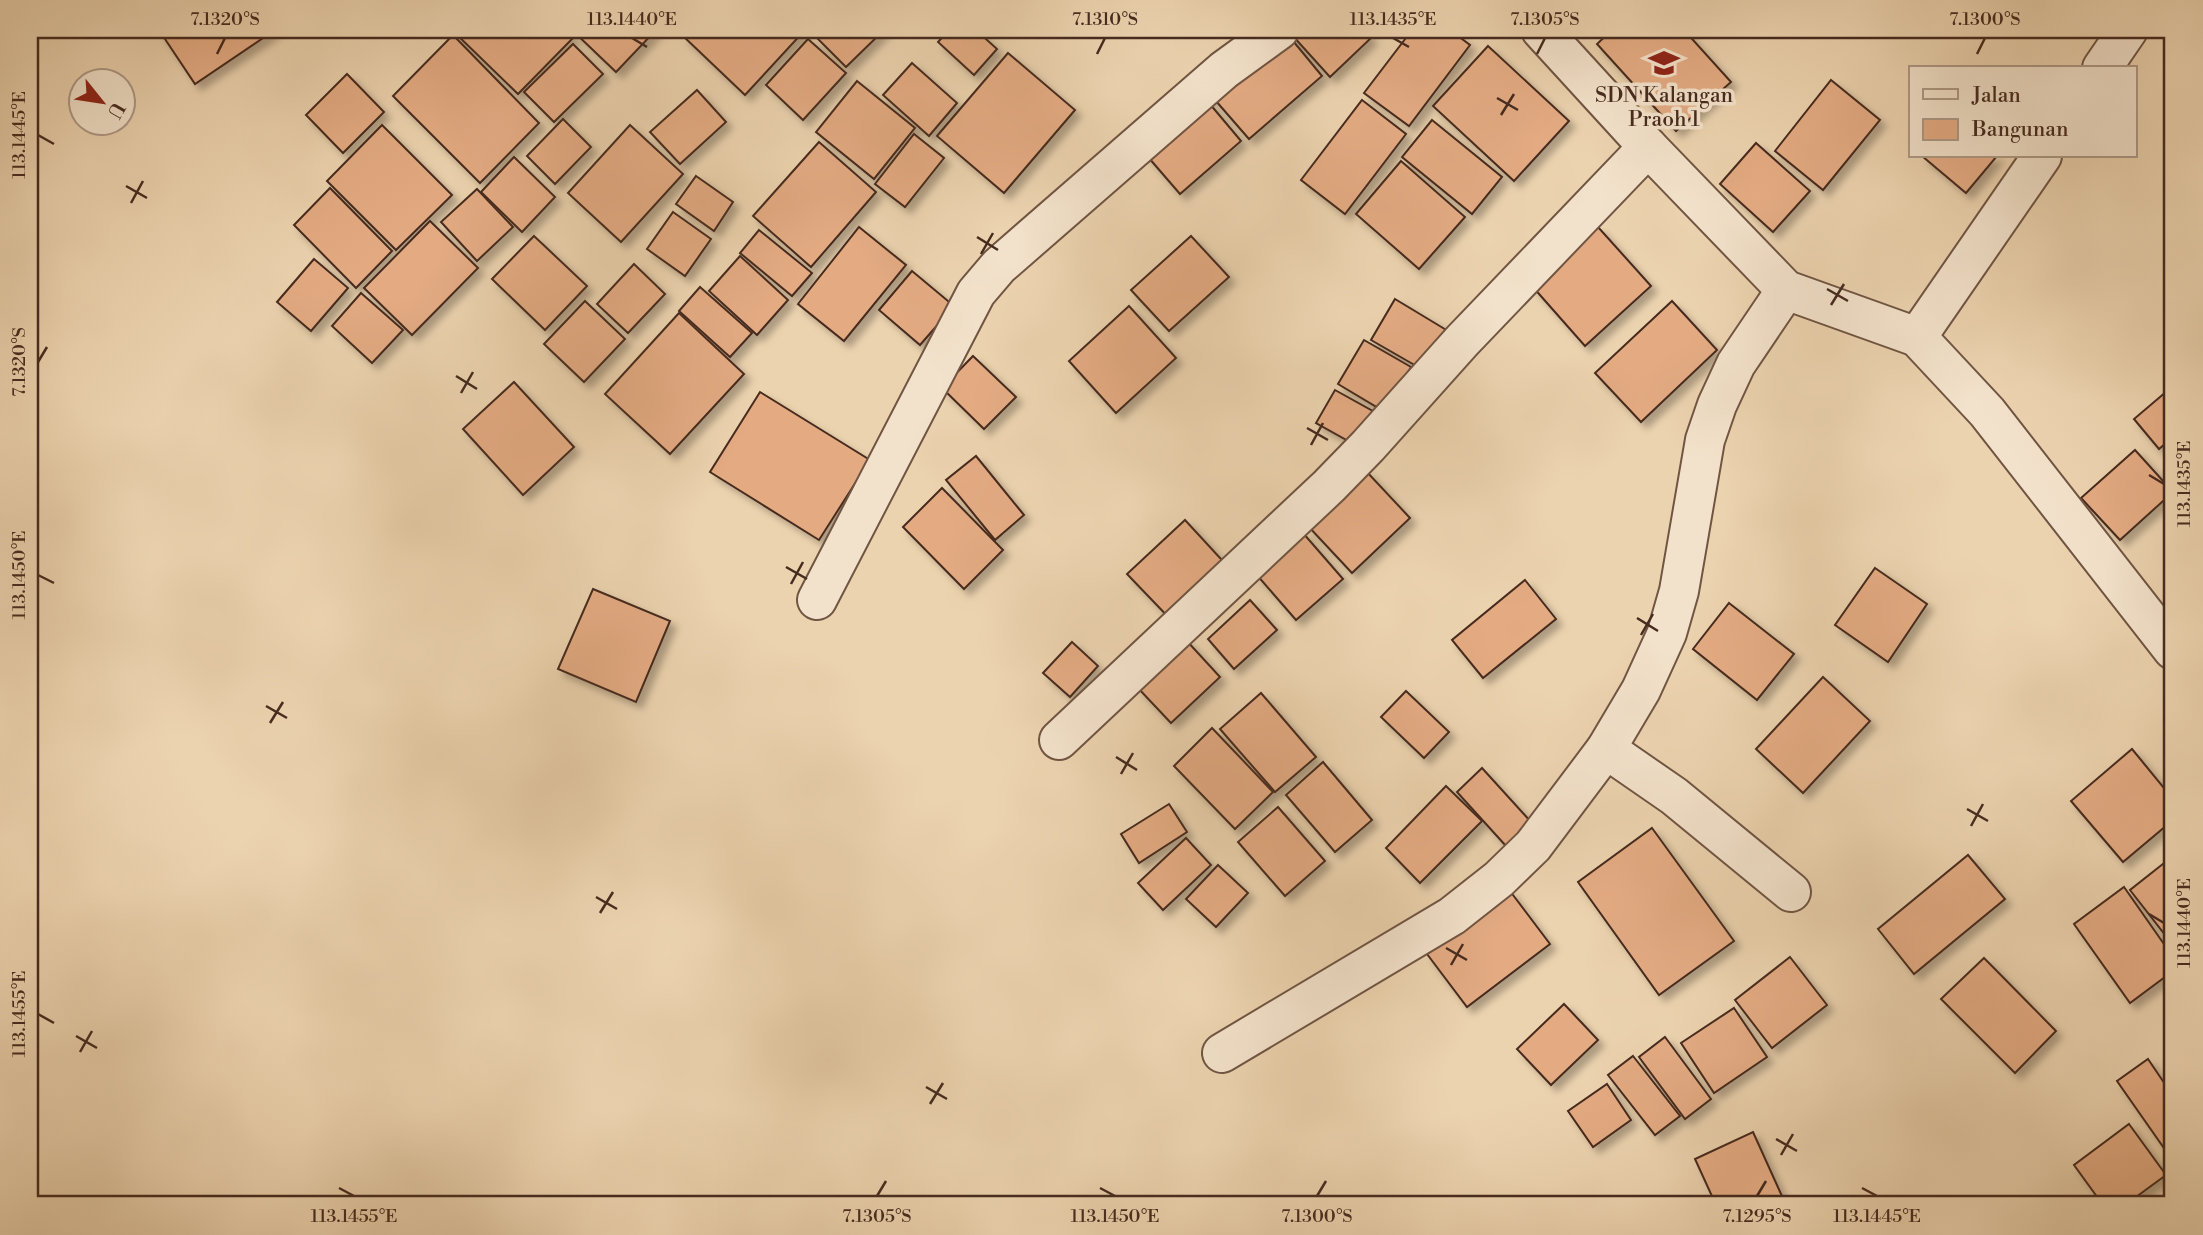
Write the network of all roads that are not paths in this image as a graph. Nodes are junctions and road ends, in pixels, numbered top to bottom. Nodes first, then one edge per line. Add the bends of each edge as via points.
1 (1279, 30) edge
2 (1541, 30) edge
3 (2128, 30) edge
4 (2103, 66) edge
5 (1648, 147) junction
6 (2041, 158) edge
7 (1786, 290) junction
8 (1917, 337) junction
9 (817, 600) dead end
10 (2173, 650) edge
11 (1059, 740) dead end
12 (1606, 749) junction
13 (1791, 892) dead end
14 (1222, 1052) dead end

1 - 9 street via 1183,105 999,266 976,293
2 - 5 street
3 - 4 street
5 - 7 street
5 - 11 street via 1329,486
6 - 8 street
7 - 8 street
7 - 12 street via 1736,364 1717,405 1705,440 1679,591 1667,632 1641,690
8 - 10 street via 1987,412
12 - 13 street via 1674,796
12 - 14 street via 1533,846 1499,879 1452,916

